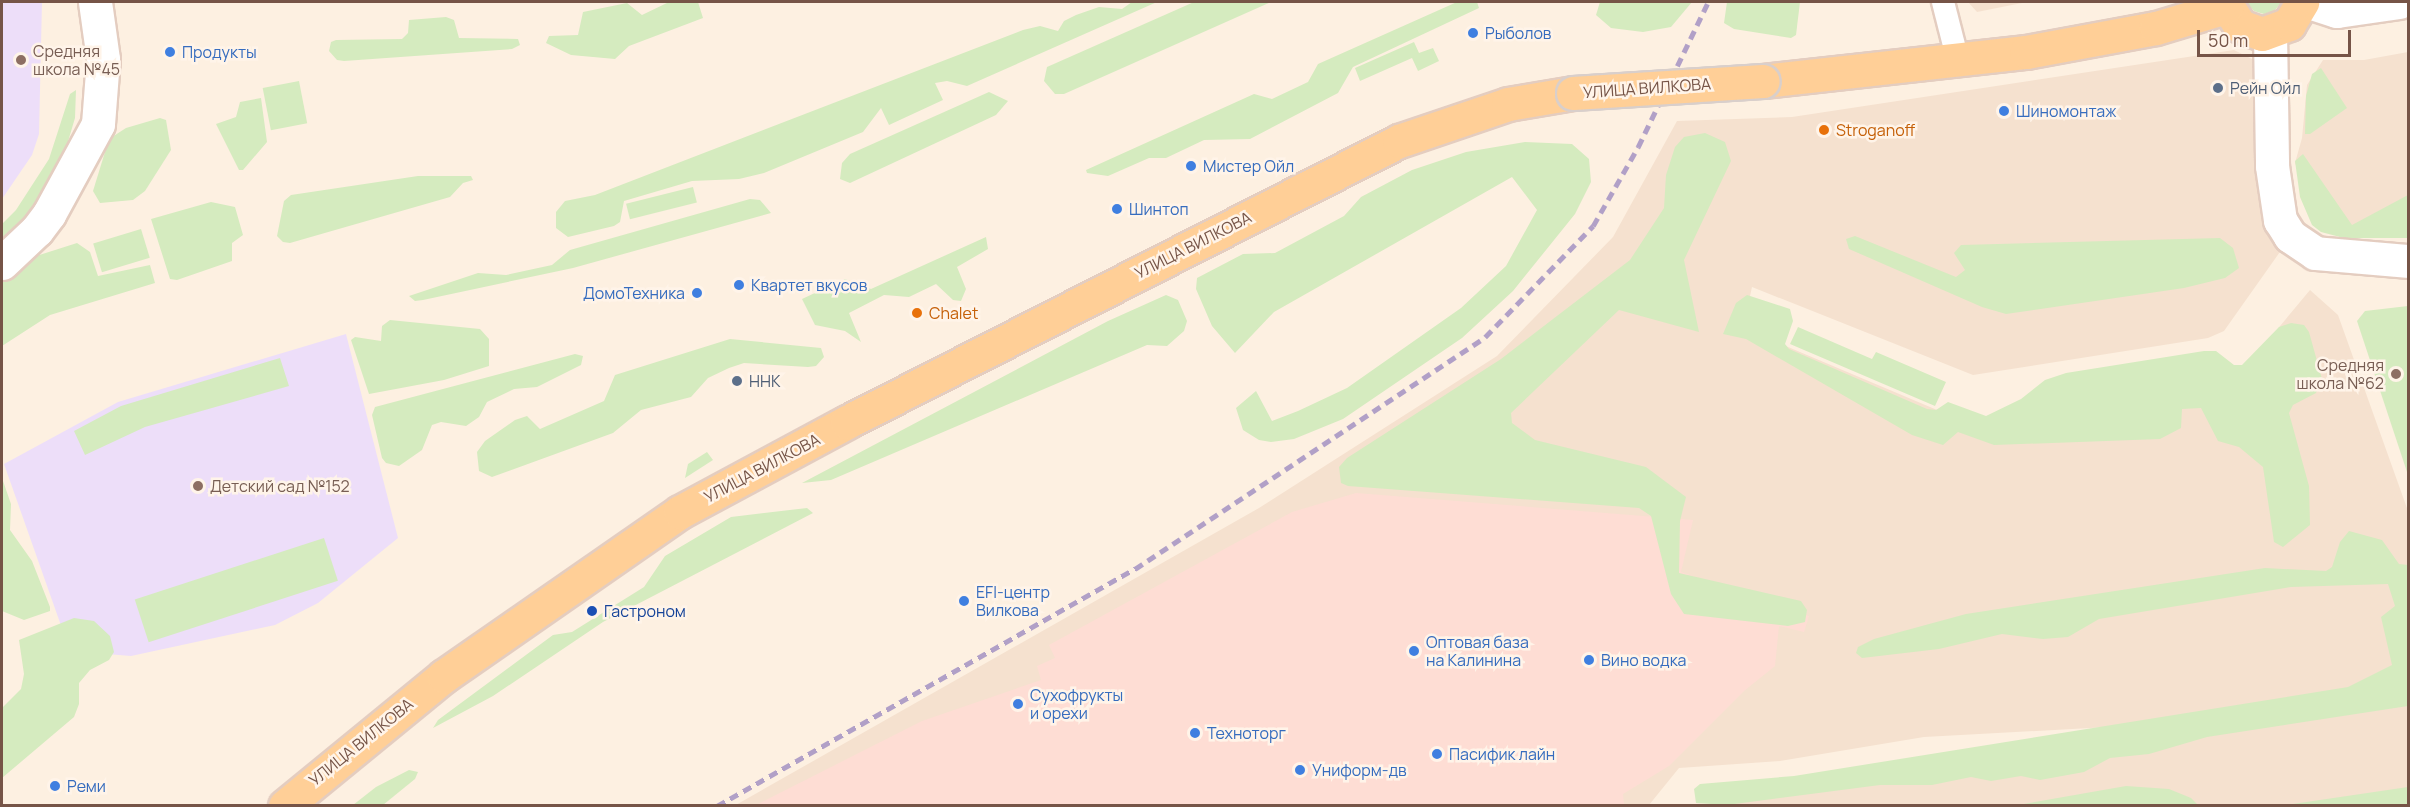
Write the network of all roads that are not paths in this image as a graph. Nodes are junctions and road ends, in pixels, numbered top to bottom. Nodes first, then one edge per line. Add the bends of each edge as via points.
1 (95, 2) edge
2 (1943, 2) edge
3 (2302, 2) edge
4 (2309, 2) edge
5 (2399, 2) edge
6 (2225, 4) edge
7 (2270, 33) junction
8 (1958, 61) junction
9 (2409, 261) edge
10 (2, 262) edge
11 (285, 806) edge

1 - 10 main road via 103,60 98,124 43,222
2 - 8 street
3 - 7 main road via 2289,24
4 - 5 main road via 2337,11
6 - 7 main road via 2240,26 2254,33
6 - 8 main road, УЛИЦА ВИЛКОВА via 2104,39
7 - 9 main road via 2272,166 2280,220 2290,236 2315,253
8 - 11 main road, УЛИЦА ВИЛКОВА, bridge via 1763,81 1573,93 1508,104 1399,141 847,422 680,512 444,676

